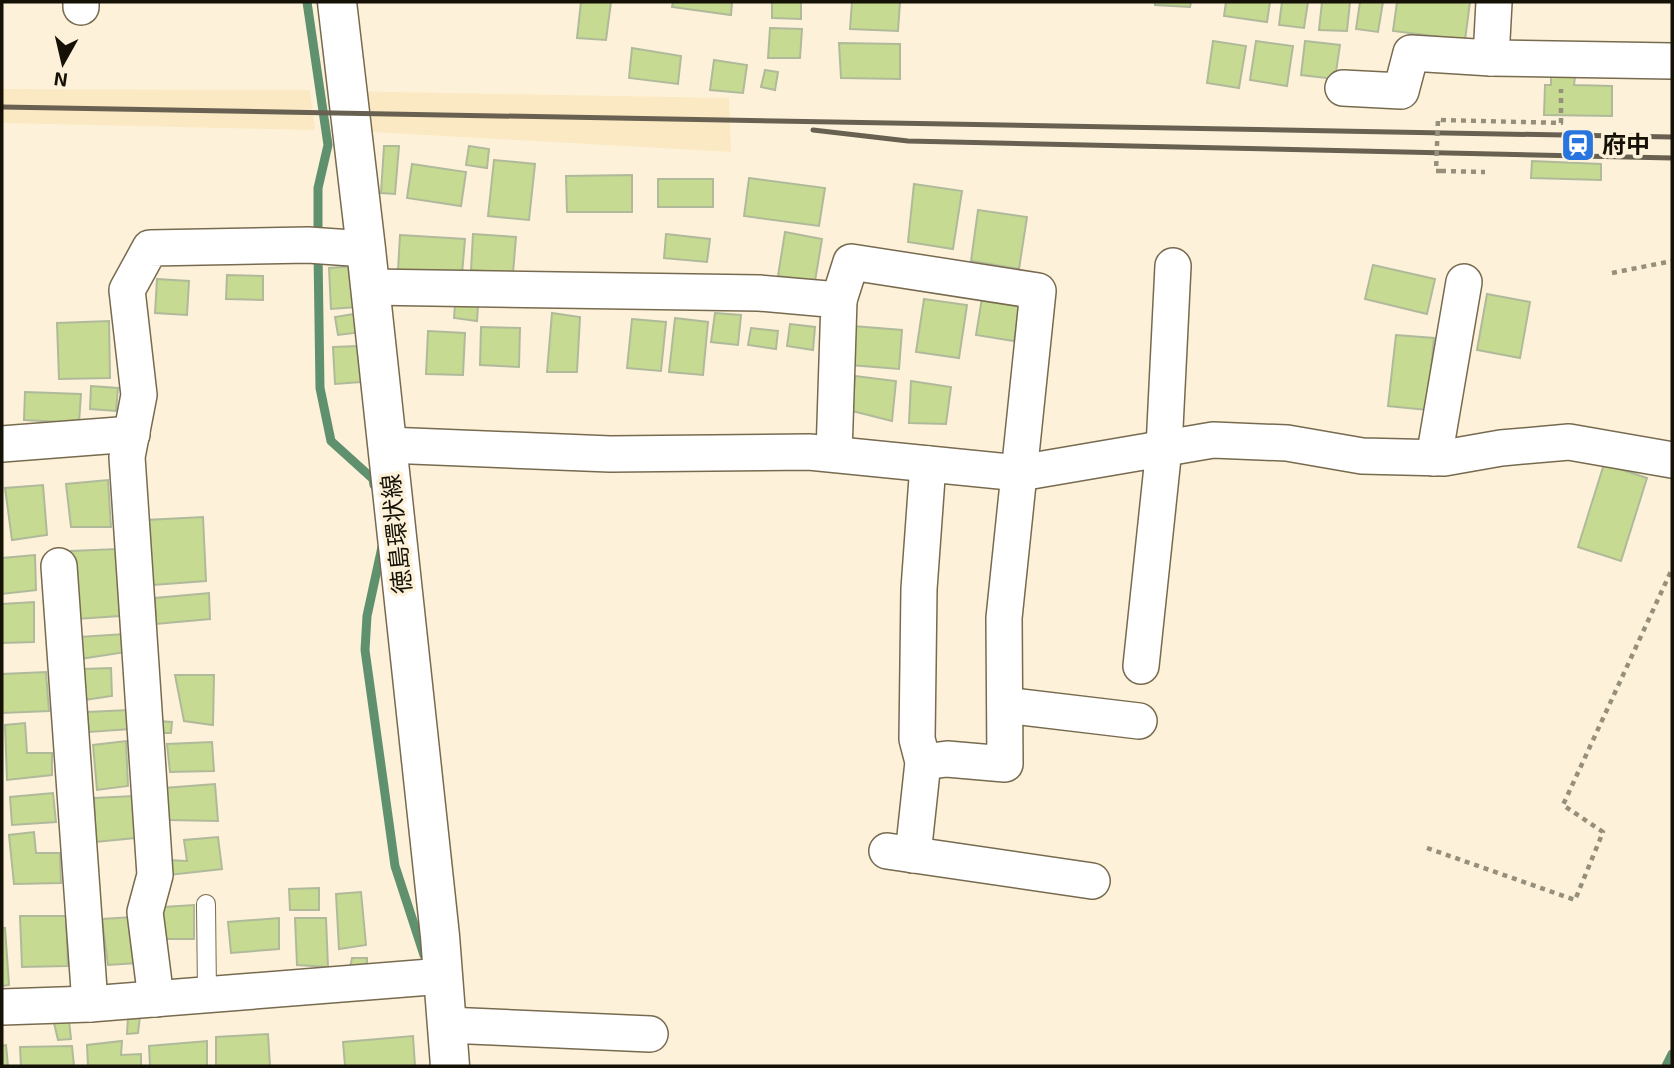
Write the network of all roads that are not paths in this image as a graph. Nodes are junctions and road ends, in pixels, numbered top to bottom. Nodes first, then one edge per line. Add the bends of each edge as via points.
1 (337, 2) edge
2 (1494, 2) edge
3 (1492, 58) junction
4 (1672, 61) edge
5 (1343, 88) dead end
6 (366, 249) junction
7 (1173, 266) dead end
8 (1464, 282) dead end
9 (370, 287) junction
10 (838, 300) junction
11 (132, 434) junction
12 (2, 444) edge
13 (387, 445) junction
14 (1164, 448) junction
15 (834, 454) junction
16 (1434, 458) junction
17 (1672, 460) edge
18 (928, 464) junction
19 (1020, 473) junction
20 (59, 566) dead end
21 (1140, 666) dead end
22 (1005, 705) junction
23 (1139, 721) dead end
24 (923, 762) junction
25 (1073, 869) dead end
26 (206, 904) dead end
27 (432, 977) junction
28 (207, 994) junction
29 (156, 999) junction
30 (90, 1004) junction
31 (2, 1007) edge
32 (447, 1025) junction
33 (650, 1034) dead end
34 (450, 1066) edge

1 - 6 main road, 徳島環状線
2 - 3 street
3 - 4 street
3 - 5 street via 1411,53 1401,91
6 - 9 main road, 徳島環状線
6 - 11 street via 317,245 150,248 127,290 139,395
7 - 14 street
8 - 16 street
9 - 10 street via 759,293
9 - 13 main road, 徳島環状線
10 - 15 street
10 - 19 street via 851,262 1038,291
11 - 12 street
11 - 29 street via 128,457 133,565 155,875 145,912
13 - 15 street via 610,454
13 - 27 main road, 徳島環状線
14 - 16 street via 1213,440 1287,443 1362,456
14 - 19 street
14 - 21 street
15 - 18 street
16 - 17 street via 1569,442
18 - 19 street
18 - 24 street via 919,589 917,739
19 - 22 street via 1004,618
20 - 30 street
22 - 23 street
22 - 24 street via 1005,764 947,759
24 - 25 street via 900,853
26 - 28 lane
27 - 28 street
27 - 32 main road, 徳島環状線
28 - 29 street
29 - 30 street
30 - 31 street
32 - 33 street
32 - 34 main road, 徳島環状線

